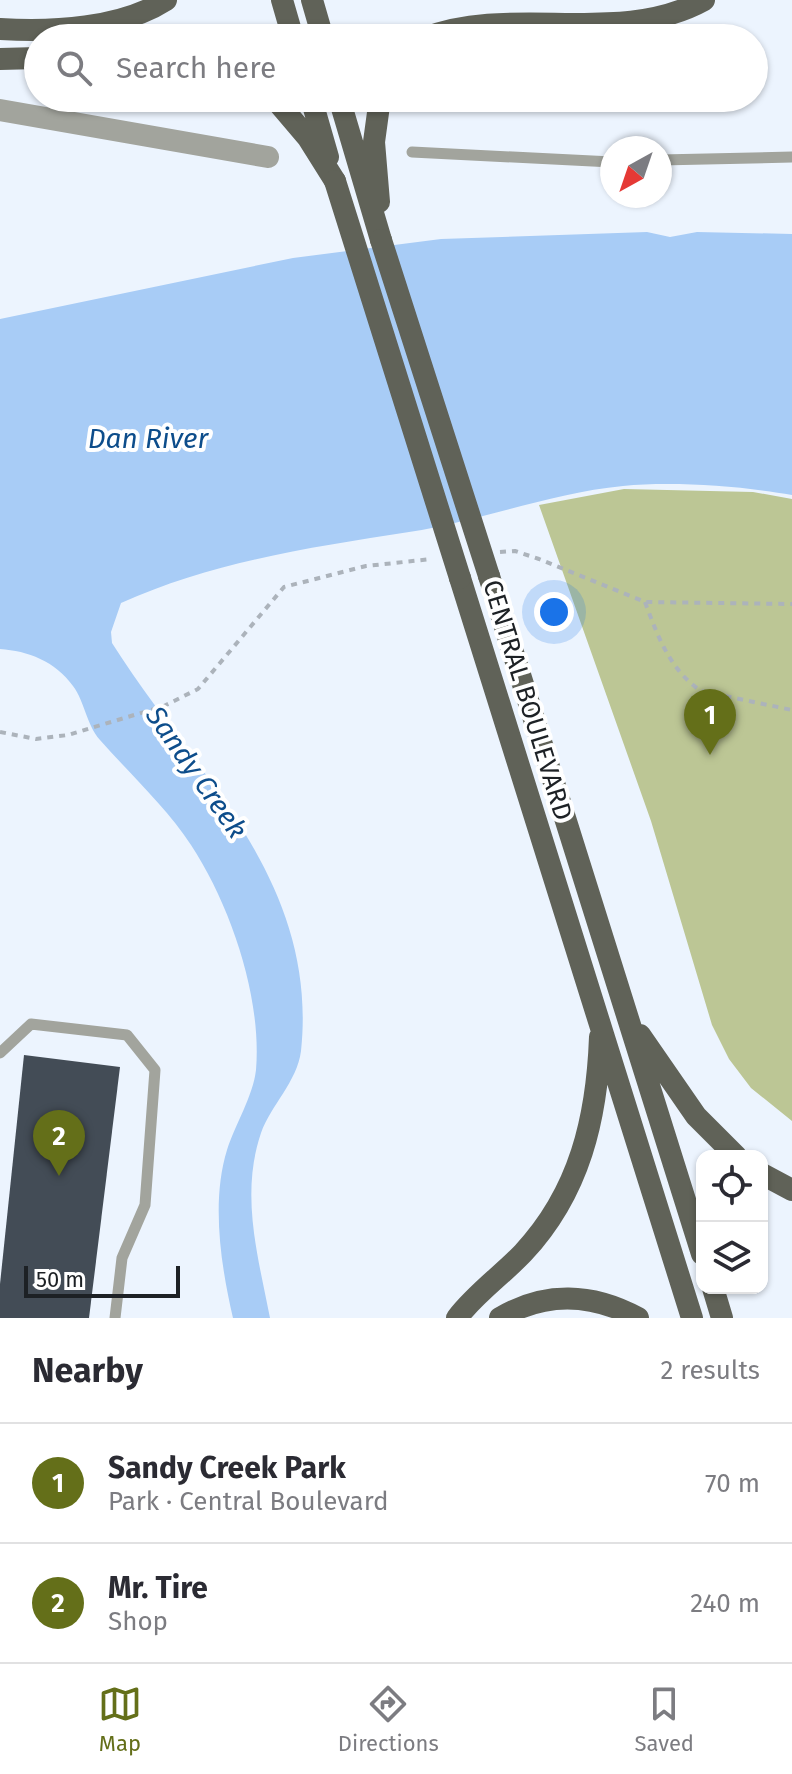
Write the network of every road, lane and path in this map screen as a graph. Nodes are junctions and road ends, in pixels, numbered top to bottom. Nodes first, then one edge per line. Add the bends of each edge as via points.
1 (166, 0) edge
2 (282, 0) edge
3 (312, 0) edge
4 (704, 0) edge
5 (89, 24) edge
6 (289, 24) edge
7 (319, 24) edge
8 (539, 24) edge
9 (24, 28) edge
10 (0, 29) edge
11 (24, 58) edge
12 (0, 59) edge
13 (0, 110) edge
14 (286, 112) edge
15 (315, 112) edge
16 (343, 112) edge
17 (378, 112) edge
18 (412, 152) dead end
19 (268, 157) dead end
20 (792, 157) edge
21 (672, 160) edge
22 (600, 161) edge
23 (335, 181) junction
24 (381, 240) junction
25 (645, 602) dead end
26 (164, 706) dead end
27 (792, 710) edge
28 (0, 732) edge
29 (626, 1015) junction
30 (601, 1024) junction
31 (0, 1053) edge
32 (730, 1150) edge
33 (768, 1177) edge
34 (792, 1190) edge
35 (696, 1235) edge
36 (715, 1294) edge
37 (115, 1318) edge
38 (457, 1318) edge
39 (500, 1318) edge
40 (638, 1318) edge
41 (692, 1318) edge
42 (722, 1318) edge

1 - 5 main road via 138,14
2 - 6 main road
3 - 7 main road
4 - 8 main road via 638,20
9 - 10 main road
11 - 12 main road
13 - 19 street
14 - 23 main road
15 - 23 main road, CENTRAL BOULEVARD
16 - 24 main road, CENTRAL BOULEVARD
17 - 24 main road via 374,142
18 - 22 lane
20 - 21 lane
23 - 30 main road, CENTRAL BOULEVARD, bridge
24 - 29 main road, CENTRAL BOULEVARD, bridge
25 - 27 path via 662,646 692,685
26 - 28 path via 91,729 36,739
29 - 32 main road via 696,1116
29 - 35 main road, CENTRAL BOULEVARD
30 - 38 main road via 598,1095 590,1132 564,1197 523,1253
30 - 41 main road, CENTRAL BOULEVARD
31 - 37 lane via 31,1024 127,1035 155,1070 145,1205 122,1258
33 - 34 main road
36 - 42 main road
39 - 40 main road via 539,1300 569,1297 599,1301

